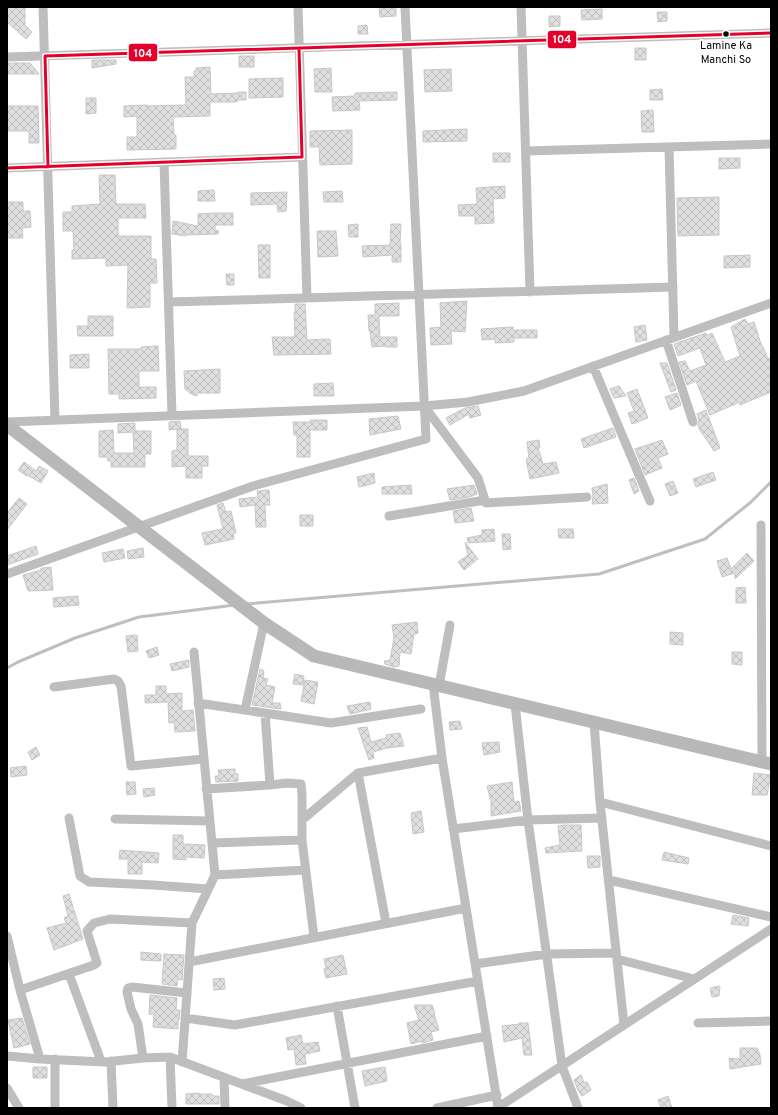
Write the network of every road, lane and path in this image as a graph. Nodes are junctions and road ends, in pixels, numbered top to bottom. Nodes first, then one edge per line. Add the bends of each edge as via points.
1 (43, 7) edge
2 (298, 7) edge
3 (405, 7) edge
4 (521, 7) edge
5 (771, 33) edge
6 (522, 41) junction
7 (406, 44) junction
8 (299, 48) junction
9 (45, 56) junction
10 (7, 57) edge
11 (771, 144) edge
12 (669, 147) junction
13 (526, 152) junction
14 (302, 157) junction
15 (164, 162) junction
16 (48, 167) junction
17 (7, 168) edge
18 (673, 287) junction
19 (530, 292) junction
20 (419, 295) junction
21 (307, 298) junction
22 (169, 302) junction
23 (771, 303) edge
24 (670, 339) junction
25 (593, 366) junction
26 (424, 406) junction
27 (172, 415) junction
28 (55, 420) junction
29 (7, 422) edge
30 (694, 422) dead end
31 (7, 425) edge
32 (587, 497) dead end
33 (485, 500) junction
34 (650, 501) dead end
35 (389, 516) dead end
36 (761, 525) dead end
37 (140, 526) junction
38 (7, 574) edge
39 (264, 623) junction
40 (450, 626) dead end
41 (194, 652) dead end
42 (436, 685) junction
43 (54, 687) dead end
44 (198, 703) junction
45 (515, 704) junction
46 (421, 709) dead end
47 (246, 710) junction
48 (265, 713) junction
49 (594, 722) junction
50 (442, 758) junction
51 (204, 759) junction
52 (766, 763) edge
53 (358, 773) junction
54 (270, 785) junction
55 (206, 789) junction
56 (600, 802) junction
57 (68, 818) dead end
58 (602, 818) junction
59 (115, 819) dead end
60 (302, 820) junction
61 (528, 820) junction
62 (210, 821) junction
63 (453, 829) junction
64 (302, 840) junction
65 (212, 843) junction
66 (771, 846) edge
67 (306, 870) junction
68 (215, 875) junction
69 (609, 880) junction
70 (208, 889) junction
71 (466, 908) junction
72 (771, 917) edge
73 (192, 923) junction
74 (386, 923) junction
75 (771, 929) edge
76 (7, 936) edge
77 (314, 937) junction
78 (547, 954) junction
79 (617, 956) junction
80 (189, 962) junction
81 (475, 964) junction
82 (69, 974) junction
83 (694, 979) junction
84 (478, 981) junction
85 (20, 990) junction
86 (187, 993) junction
87 (338, 1006) junction
88 (185, 1018) junction
89 (771, 1021) edge
90 (698, 1023) dead end
91 (624, 1025) junction
92 (487, 1036) junction
93 (7, 1056) edge
94 (170, 1057) junction
95 (143, 1058) junction
96 (40, 1059) junction
97 (55, 1059) junction
98 (100, 1061) junction
99 (111, 1061) junction
100 (182, 1062) junction
101 (347, 1064) junction
102 (562, 1066) junction
103 (224, 1078) junction
104 (241, 1084) junction
105 (7, 1088) edge
106 (496, 1096) junction
107 (287, 1105) edge
108 (19, 1108) edge
109 (55, 1108) edge
110 (113, 1108) edge
111 (172, 1108) edge
112 (225, 1108) edge
113 (301, 1108) edge
114 (355, 1108) edge
115 (437, 1108) edge
116 (498, 1108) edge
117 (578, 1108) edge

1 - 9 street
2 - 8 street
3 - 7 street
4 - 6 street
5 - 6 street
6 - 7 street
6 - 13 street
7 - 8 street
7 - 20 street
8 - 9 street
8 - 14 street
9 - 10 street
9 - 16 street
11 - 12 street
12 - 13 street
12 - 18 street
13 - 19 street
14 - 15 street
14 - 21 street
15 - 16 street
15 - 22 street
16 - 17 street
16 - 28 street
18 - 19 street
18 - 24 street
19 - 20 street
20 - 21 street
20 - 26 street
21 - 22 street
22 - 27 street
23 - 24 street
24 - 25 street
24 - 30 street
25 - 26 street via 524,391 468,402
25 - 34 street
26 - 27 street
26 - 33 street via 478,478
26 - 37 street via 426,439 253,486
27 - 28 street
28 - 29 street
31 - 37 street
32 - 33 street via 486,504
33 - 35 street
36 - 52 street
37 - 38 street
37 - 39 street
39 - 42 street via 314,656
39 - 47 street
40 - 42 street
41 - 44 street
42 - 45 street
42 - 50 street
43 - 51 street via 114,679 118,681 121,686 131,766
44 - 47 street
44 - 51 street
45 - 49 street
45 - 61 street
46 - 48 street via 331,723
47 - 48 street
48 - 54 street
49 - 52 street
49 - 56 street
50 - 53 street
50 - 63 street
51 - 55 street
53 - 60 street
53 - 74 street
54 - 55 street
54 - 60 street via 301,784
55 - 62 street
56 - 58 street
56 - 66 street
57 - 70 street via 80,876 89,882
58 - 61 street
58 - 69 street
59 - 62 street
60 - 64 street
61 - 63 street
61 - 78 street
62 - 65 street
63 - 71 street
64 - 65 street
64 - 67 street
65 - 68 street
67 - 68 street
67 - 77 street
68 - 70 street
69 - 72 street
69 - 79 street
70 - 73 street
71 - 74 street
71 - 81 street
73 - 80 street
73 - 82 street via 110,920 94,924 87,931 97,963
74 - 77 street
75 - 83 street
76 - 85 street
77 - 80 street
78 - 79 street
78 - 81 street
78 - 102 street
79 - 83 street
79 - 91 street
80 - 86 street
81 - 84 street
82 - 85 street
82 - 98 street
83 - 91 street
84 - 87 street
84 - 92 street
85 - 96 street
86 - 88 street
86 - 95 street via 128,988 131,1009 138,1024
87 - 88 street via 235,1025
87 - 101 street
88 - 100 street
89 - 90 street
91 - 102 street
92 - 101 street
92 - 106 street
93 - 96 street
94 - 95 street
94 - 100 street
94 - 111 street
95 - 99 street
96 - 97 street
97 - 98 street
97 - 109 street
98 - 99 street
99 - 110 street
100 - 103 street
101 - 104 street
101 - 114 street
102 - 116 street
102 - 117 street
103 - 104 street
103 - 112 street
104 - 107 street
105 - 108 street
106 - 115 street
106 - 116 street
107 - 113 street

